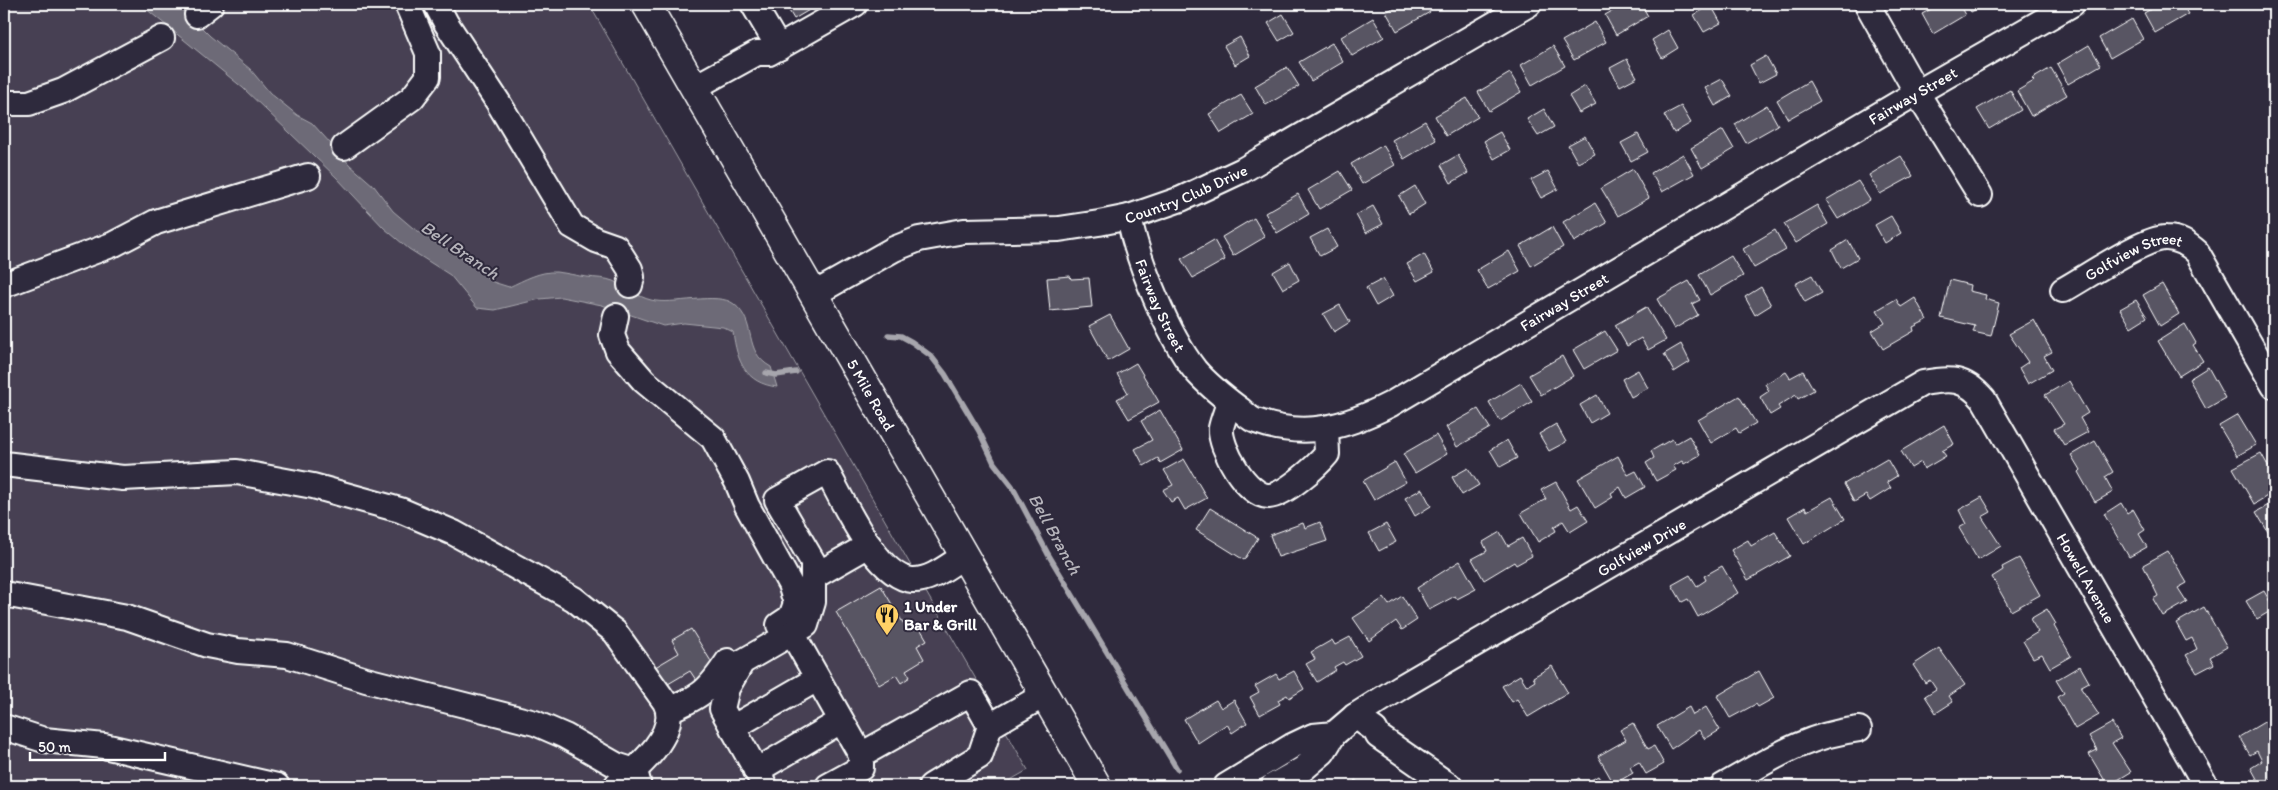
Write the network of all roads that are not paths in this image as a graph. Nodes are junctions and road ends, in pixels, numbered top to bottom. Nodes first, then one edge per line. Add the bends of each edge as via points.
1 (406, 4) edge
2 (436, 4) edge
3 (646, 4) edge
4 (753, 4) edge
5 (855, 4) edge
6 (1529, 4) edge
7 (1867, 4) edge
8 (2072, 4) edge
9 (162, 38) dead end
10 (779, 48) junction
11 (695, 88) junction
12 (1917, 93) junction
13 (4, 103) edge
14 (344, 147) dead end
15 (308, 176) dead end
16 (1980, 195) dead end
17 (1129, 217) junction
18 (4, 285) edge
19 (630, 285) dead end
20 (2063, 290) dead end
21 (814, 294) junction
22 (616, 316) dead end
23 (1957, 380) joint
24 (2274, 386) edge
25 (1229, 402) junction
26 (1326, 428) junction
27 (4, 464) edge
28 (868, 545) junction
29 (964, 556) junction
30 (813, 577) junction
31 (4, 594) edge
32 (792, 633) junction
33 (817, 679) junction
34 (1044, 695) junction
35 (669, 710) junction
36 (1355, 716) junction
37 (841, 721) junction
38 (990, 726) junction
39 (4, 727) edge
40 (732, 728) junction
41 (1859, 729) dead end
42 (1334, 734) junction
43 (861, 756) junction
44 (637, 779) edge
45 (760, 779) edge
46 (277, 786) edge
47 (616, 786) edge
48 (828, 786) edge
49 (931, 786) edge
50 (1097, 786) edge
51 (1226, 786) edge
52 (1273, 786) edge
53 (1450, 786) edge
54 (1724, 786) edge
55 (2206, 786) edge

1 - 14 street via 428,53 428,77 412,98
2 - 19 street via 572,226 616,248 630,269
3 - 11 main road, 5 Mile Road
4 - 10 street
5 - 10 street
6 - 17 street, Country Club Drive via 1243,170 1181,199
7 - 12 street
8 - 12 street, Fairway Street
9 - 13 street via 63,91 29,103
10 - 11 street via 770,54 757,53
11 - 21 main road, 5 Mile Road
12 - 16 street
12 - 26 street, Fairway Street via 1391,404 1360,420
15 - 18 street via 156,222 114,244
17 - 21 street, Country Club Drive via 1059,229 938,234 894,248
17 - 25 street, Fairway Street via 1134,241 1181,348 1206,382
20 - 24 street, Golfview Street via 2148,242 2165,238 2184,242 2197,252
21 - 29 main road, 5 Mile Road
22 - 35 street via 612,335 618,351 644,381 713,438 790,584 796,603 791,617 733,654 711,687 695,699
23 - 36 street, Golfview Drive via 1923,383
23 - 55 street, Howell Avenue via 1976,390 1984,400
25 - 26 street, Fairway Street via 1254,421 1290,429
25 - 26 street via 1221,429 1225,451 1236,471 1261,494 1269,496 1313,471 1327,454
27 - 35 street via 123,478 237,472 313,486 400,510 454,533 574,599 614,632
28 - 29 street via 890,570 912,580 927,578
28 - 30 street
28 - 30 street via 827,472 777,500 812,562
29 - 34 main road, 5 Mile Road
30 - 32 street via 812,602 806,625
31 - 44 street via 127,617 206,645 287,655 366,680 535,723 565,736
32 - 33 street
32 - 40 street via 742,662 727,688 722,709
33 - 37 street
33 - 40 street
34 - 38 street
34 - 50 main road, 5 Mile Road
35 - 44 street via 669,724
36 - 42 street, Golfview Drive
36 - 53 street
37 - 43 street
37 - 45 street
38 - 43 street via 971,694
38 - 49 street via 980,756
39 - 46 street via 44,740 104,746
40 - 45 street
41 - 54 street via 1813,738
42 - 51 street via 1313,736 1292,746
42 - 52 street, Golfview Drive via 1323,752 1303,769
43 - 48 street via 860,768
44 - 47 street

